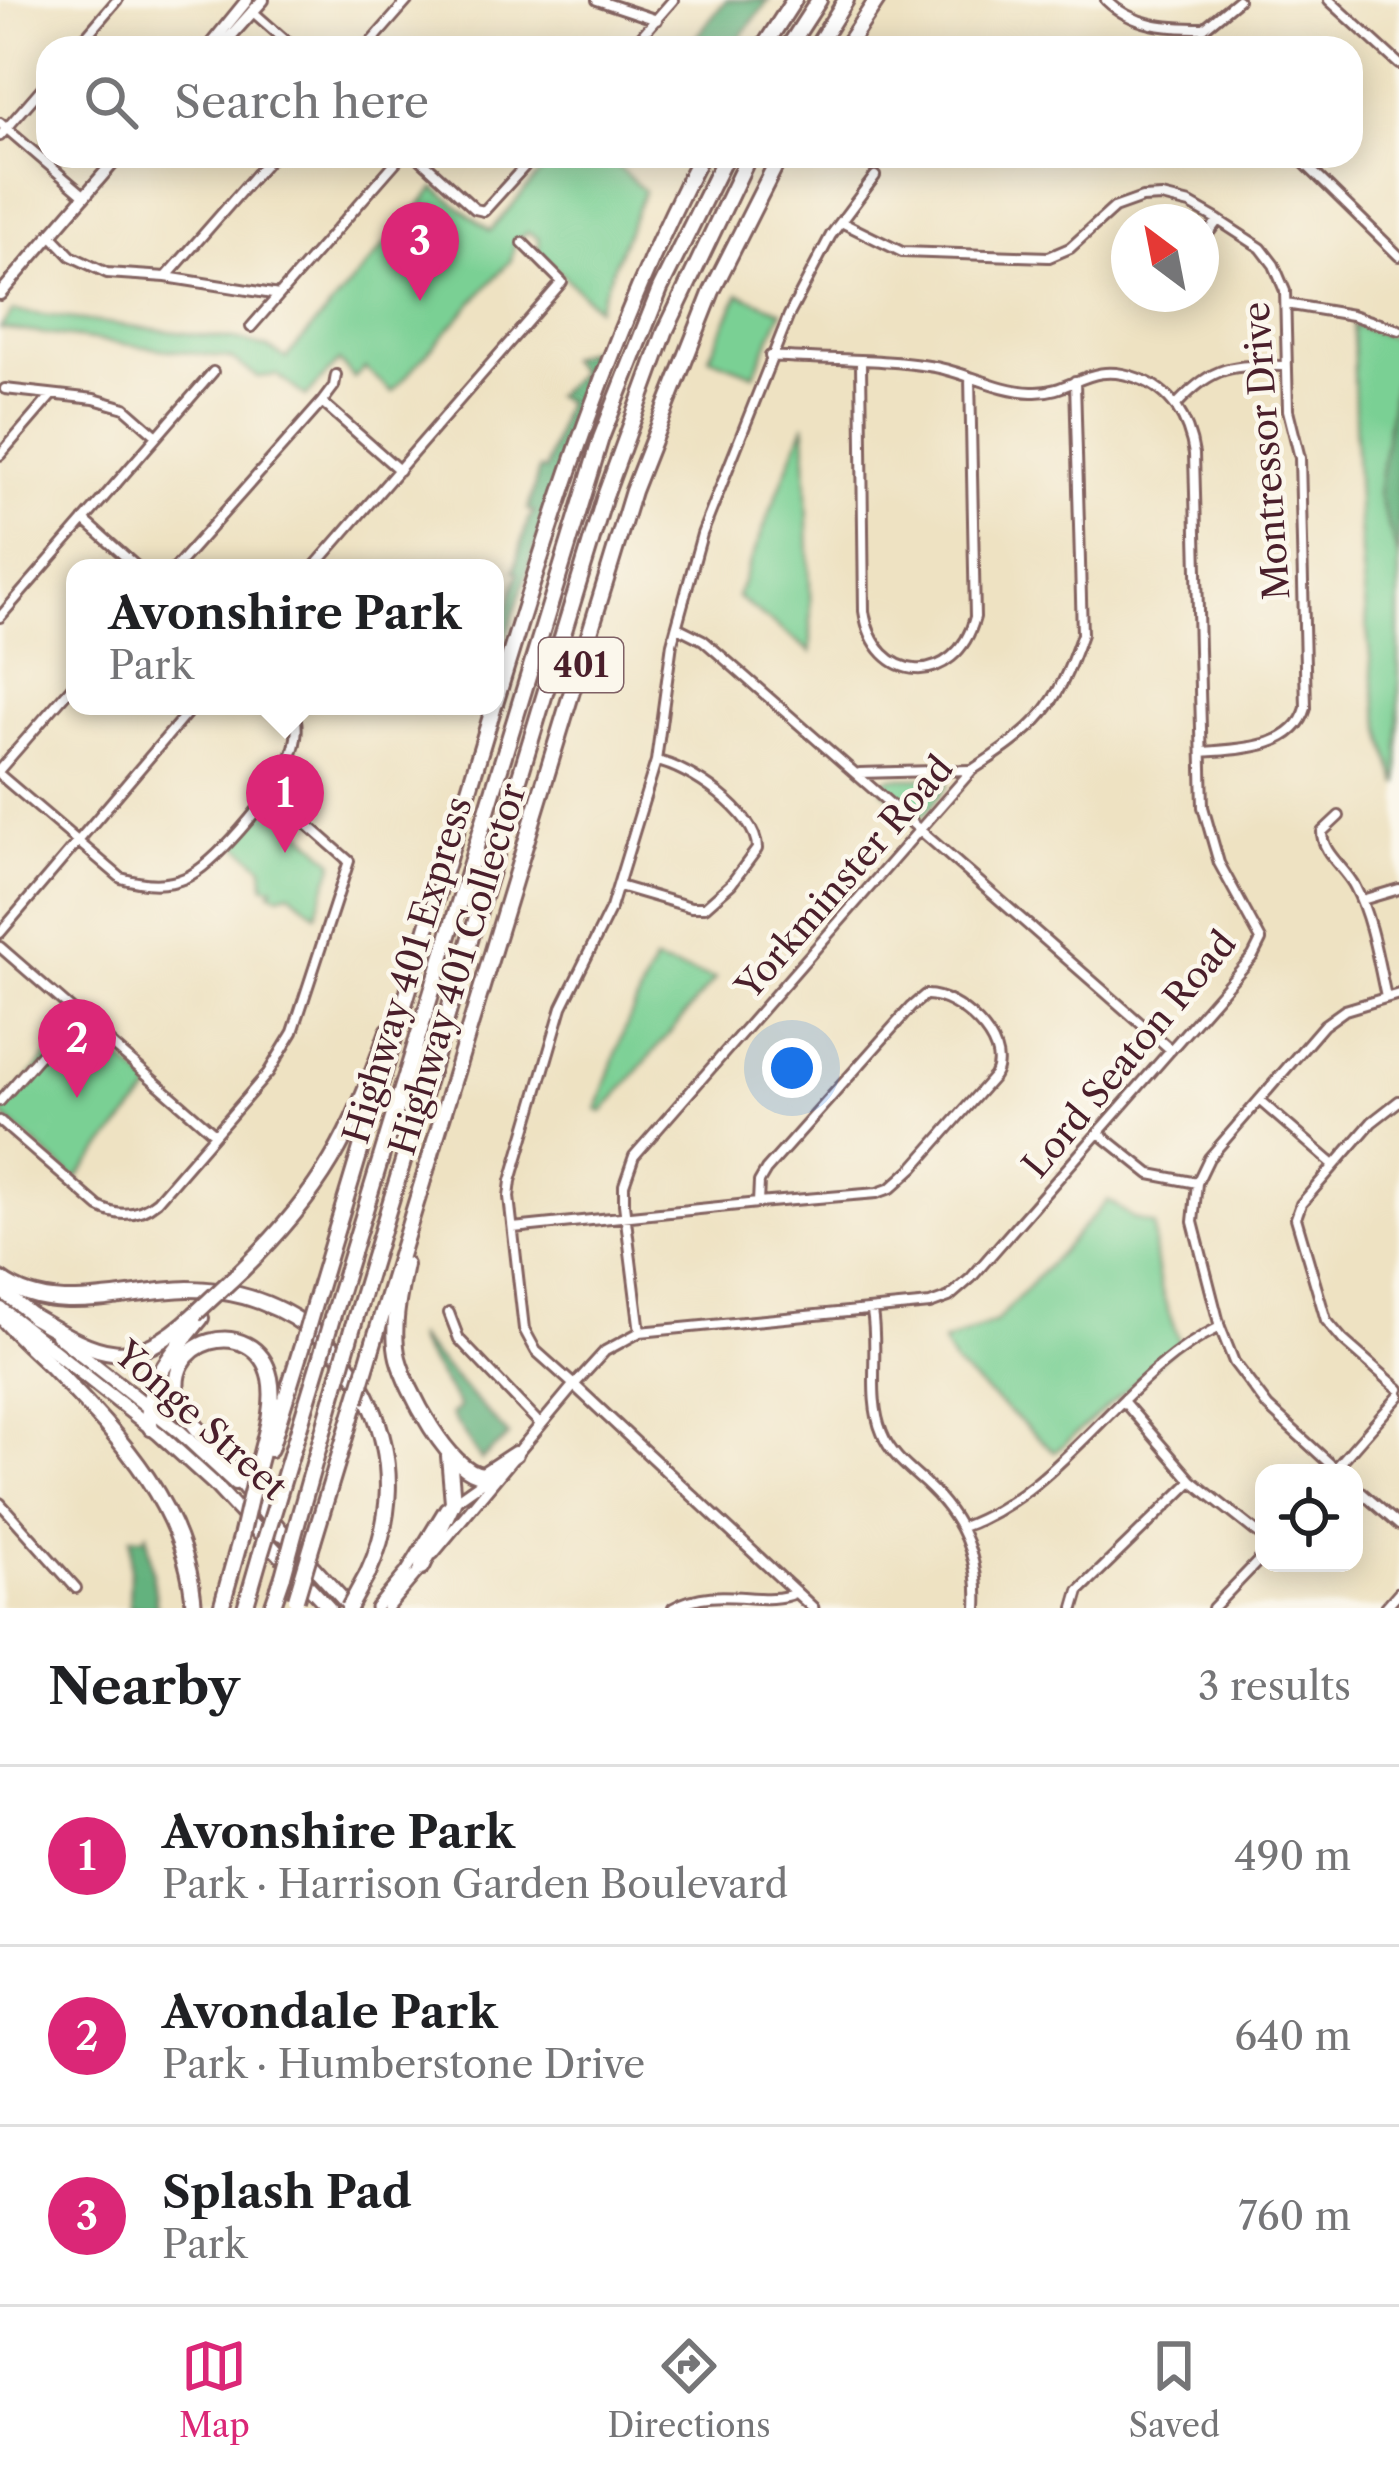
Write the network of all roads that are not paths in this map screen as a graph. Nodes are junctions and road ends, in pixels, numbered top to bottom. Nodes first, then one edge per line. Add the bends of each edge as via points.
1 (117, 0) edge
2 (263, 0) edge
3 (409, 0) edge
4 (597, 0) edge
5 (673, 0) edge
6 (819, 0) edge
7 (846, 0) edge
8 (877, 0) edge
9 (1106, 0) edge
10 (1238, 0) edge
11 (1329, 0) edge
12 (792, 3) edge
13 (245, 4) edge
14 (657, 20) junction
15 (86, 36) edge
16 (218, 36) edge
17 (227, 36) edge
18 (281, 36) edge
19 (377, 36) edge
20 (642, 36) edge
21 (771, 36) edge
22 (796, 36) edge
23 (824, 36) edge
24 (853, 36) edge
25 (1399, 64) edge
26 (36, 94) edge
27 (2, 130) edge
28 (36, 157) edge
29 (50, 168) edge
30 (109, 168) edge
31 (261, 168) edge
32 (391, 168) edge
33 (430, 168) edge
34 (523, 168) edge
35 (695, 168) edge
36 (719, 168) edge
37 (743, 168) edge
38 (775, 168) edge
39 (1309, 168) edge
40 (875, 176) dead end
41 (85, 196) junction
42 (1125, 204) edge
43 (1190, 204) edge
44 (1111, 211) edge
45 (1219, 221) edge
46 (841, 222) junction
47 (51, 235) junction
48 (524, 243) dead end
49 (1399, 256) edge
50 (166, 277) junction
51 (0, 294) edge
52 (280, 295) junction
53 (1286, 304) junction
54 (251, 327) dead end
55 (1398, 328) edge
56 (770, 356) junction
57 (861, 363) junction
58 (1286, 365) junction
59 (213, 372) dead end
60 (336, 375) dead end
61 (970, 377) junction
62 (1075, 380) junction
63 (4, 389) dead end
64 (50, 397) junction
65 (322, 402) junction
66 (1177, 404) junction
67 (157, 436) junction
68 (0, 455) edge
69 (399, 470) junction
70 (84, 520) junction
71 (128, 559) edge
72 (183, 559) edge
73 (321, 559) edge
74 (0, 617) edge
75 (677, 627) junction
76 (504, 677) edge
77 (66, 694) edge
78 (185, 715) edge
79 (293, 715) edge
80 (492, 715) edge
81 (1202, 752) junction
82 (656, 760) junction
83 (972, 770) junction
84 (0, 772) edge
85 (856, 772) junction
86 (474, 776) junction
87 (269, 791) junction
88 (1339, 816) dead end
89 (919, 828) junction
90 (77, 842) junction
91 (619, 886) junction
92 (1399, 890) edge
93 (1362, 900) junction
94 (0, 933) edge
95 (0, 947) edge
96 (1399, 994) edge
97 (1386, 997) junction
98 (76, 1014) junction
99 (1171, 1050) junction
100 (0, 1100) edge
101 (1258, 1100) junction
102 (1399, 1101) edge
103 (0, 1121) edge
104 (1099, 1133) junction
105 (215, 1134) junction
106 (1334, 1165) junction
107 (1197, 1183) junction
108 (422, 1190) junction
109 (758, 1203) junction
110 (626, 1216) junction
111 (513, 1228) junction
112 (0, 1279) edge
113 (0, 1290) edge
114 (0, 1311) edge
115 (872, 1312) junction
116 (449, 1313) dead end
117 (32, 1316) junction
118 (198, 1316) junction
119 (1220, 1327) junction
120 (640, 1332) junction
121 (574, 1385) junction
122 (1399, 1393) edge
123 (1124, 1402) junction
124 (147, 1406) junction
125 (540, 1424) junction
126 (152, 1428) junction
127 (448, 1451) junction
128 (515, 1454) junction
129 (1330, 1464) edge
130 (1343, 1464) edge
131 (258, 1476) junction
132 (1192, 1480) junction
133 (1363, 1494) edge
134 (453, 1502) junction
135 (0, 1503) edge
136 (1399, 1525) edge
137 (962, 1527) junction
138 (1255, 1531) edge
139 (282, 1533) junction
140 (1255, 1564) edge
141 (422, 1567) junction
142 (76, 1588) dead end
143 (1399, 1592) edge
144 (795, 1593) junction
145 (294, 1604) edge
146 (194, 1608) edge
147 (221, 1608) edge
148 (244, 1608) edge
149 (272, 1608) edge
150 (329, 1608) edge
151 (350, 1608) edge
152 (376, 1608) edge
153 (387, 1608) edge
154 (673, 1608) edge
155 (813, 1608) edge
156 (977, 1608) edge
157 (1074, 1608) edge
158 (1213, 1608) edge
159 (1385, 1608) edge

1 - 15 street
2 - 13 main road
3 - 19 street
4 - 14 street
5 - 14 street
6 - 22 highway
7 - 23 highway
8 - 24 highway
9 - 10 street via 1154,26 1204,28
11 - 25 street
12 - 21 highway
13 - 16 main road
13 - 17 main road
13 - 18 street
14 - 20 street
26 - 27 street
27 - 28 street
29 - 41 street
30 - 41 main road
31 - 50 street
32 - 52 street
33 - 34 street via 484,211
35 - 76 highway, Highway 401 Collector / 401 via 601,376
36 - 148 highway, Highway 401 Express / 401, bridge via 601,438
37 - 149 highway, Highway 401 Express / 401, bridge via 665,332 604,499
38 - 108 highway, Highway 401 Collector / 401 via 712,291 639,474
39 - 49 street
40 - 46 street
41 - 47 main road
42 - 43 street, Montressor Drive via 1162,197
44 - 46 street, Montressor Drive via 1060,254 1028,258 902,252
45 - 53 street, Montressor Drive via 1268,255
46 - 56 street
47 - 50 street via 71,256 107,273
47 - 51 main road
48 - 69 street via 562,282
50 - 52 street
52 - 54 street
53 - 55 street
53 - 58 street, Montressor Drive
56 - 57 street
56 - 75 street via 702,534
57 - 61 street
57 - 61 street via 866,626 885,658 906,668 954,657 975,617
58 - 66 street via 1211,372
58 - 81 street, Montressor Drive via 1300,458 1304,718 1252,750
59 - 67 street
60 - 65 street
61 - 62 street via 1039,393
62 - 66 street via 1091,373 1135,377
62 - 83 street, Yorkminster Road via 1082,634 1040,720
63 - 64 street
64 - 67 street via 125,408
64 - 68 street
65 - 69 street
65 - 72 street
66 - 81 street, Lord Seaton Road via 1195,454
67 - 70 street
69 - 73 street
70 - 71 street
70 - 74 street
75 - 82 street
75 - 85 street via 703,640
77 - 84 street
78 - 90 street
79 - 87 street via 286,768
80 - 86 highway, Highway 401 Collector / 401
81 - 99 street, Lord Seaton Road via 1202,807 1216,856 1261,940
82 - 91 street
82 - 91 street via 693,774 746,819 758,849 705,907
83 - 85 street
83 - 89 street, Yorkminster Road
84 - 90 street
85 - 89 street
86 - 118 highway, bridge via 351,1127 311,1196
86 - 131 highway, Highway 401 Collector / 401, bridge
87 - 90 street via 204,867 179,880 121,878
87 - 105 street via 349,861 293,1032
88 - 93 street via 1322,832 1323,846
89 - 99 street
89 - 110 street, Yorkminster Road via 634,1156 624,1185
90 - 94 street
91 - 111 street via 556,1025 511,1181
92 - 93 street
93 - 97 street
95 - 98 street
96 - 97 street
97 - 101 street via 1334,1016
98 - 100 street
98 - 105 street
99 - 104 street, Lord Seaton Road
101 - 106 street
101 - 107 street
102 - 106 street
103 - 105 street via 97,1206 123,1215 154,1204
104 - 107 street via 1150,1174
104 - 115 street, Lord Seaton Road via 959,1289 930,1304
106 - 122 street via 1296,1210 1297,1225 1331,1328
107 - 119 street via 1194,1233
108 - 127 highway via 402,1280 398,1356
108 - 145 highway, Highway 401 Collector / 401, bridge
109 - 109 street via 877,1193 899,1182 994,1076 1000,1055 993,1040 950,1000 925,995 766,1170
109 - 110 street
110 - 111 street
110 - 120 street, Yorkminster Road
111 - 121 street via 524,1329
112 - 151 highway, bridge via 52,1300 232,1293 316,1333 363,1387 383,1439 381,1540
113 - 117 main road, Yonge Street
114 - 126 main road, Yonge Street
114 - 146 highway via 150,1478 183,1546
115 - 120 street, Lord Seaton Road
115 - 137 street via 880,1430
116 - 125 street via 459,1339
117 - 118 highway via 92,1350 125,1354 156,1345
117 - 124 main road, Yonge Street
118 - 124 highway
119 - 123 street
119 - 129 street via 1252,1389
120 - 121 street, Lord Seaton Road via 605,1351
121 - 125 street, Lord Seaton Road
121 - 144 street
122 - 130 street
123 - 132 street
123 - 137 street via 1009,1506
124 - 126 highway
124 - 139 main road, Yonge Street
125 - 128 street, Lord Seaton Road
126 - 150 main road, Yonge Street
127 - 128 highway via 478,1475
127 - 134 highway
128 - 134 street, Lord Seaton Road
128 - 141 street, Lord Seaton Road
131 - 139 highway via 270,1410 267,1370 240,1342 206,1342 177,1373 181,1408
131 - 147 highway, Highway 401 Collector / 401, bridge
132 - 138 street
132 - 157 street via 1085,1585
133 - 136 street
134 - 141 highway
134 - 152 street, Lord Seaton Road
135 - 142 street
137 - 156 street
139 - 151 main road, Yonge Street
140 - 158 street
141 - 153 street, Lord Seaton Road
143 - 159 street
144 - 154 street via 778,1604 713,1596
144 - 155 street

